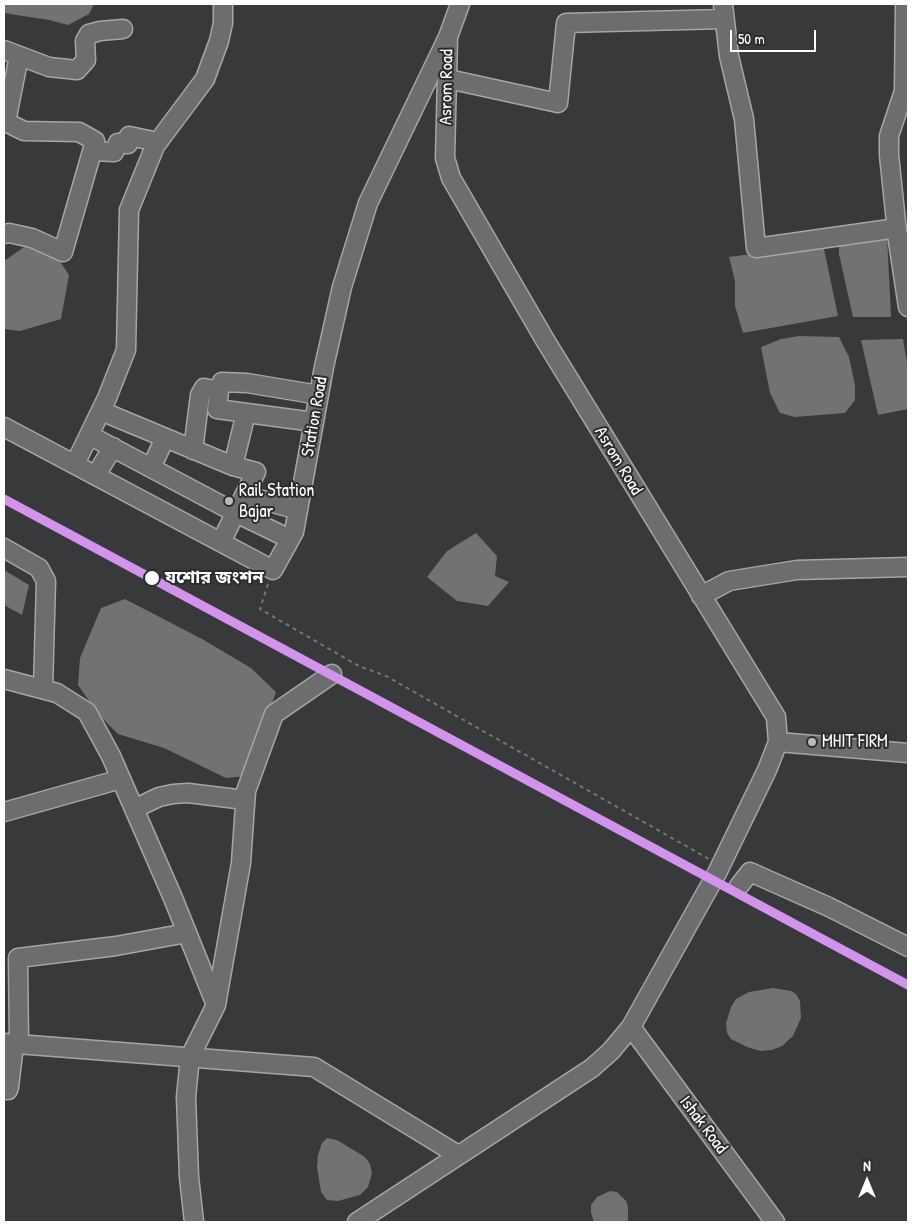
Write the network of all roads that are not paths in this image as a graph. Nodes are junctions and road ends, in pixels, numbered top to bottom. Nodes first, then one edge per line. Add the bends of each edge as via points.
1 (223, 4) edge
2 (460, 4) edge
3 (905, 4) edge
4 (724, 11) edge
5 (653, 12) edge
6 (123, 29) dead end
7 (448, 37) junction
8 (11, 53) edge
9 (448, 79) junction
10 (5, 122) edge
11 (158, 142) junction
12 (92, 151) junction
13 (4, 234) edge
14 (901, 237) edge
15 (908, 307) edge
16 (218, 391) junction
17 (319, 395) junction
18 (101, 411) junction
19 (246, 413) junction
20 (314, 422) junction
21 (4, 427) edge
22 (89, 435) junction
23 (165, 438) junction
24 (112, 447) junction
25 (193, 450) junction
26 (75, 464) junction
27 (233, 466) junction
28 (151, 468) junction
29 (96, 475) junction
30 (245, 495) junction
31 (298, 510) junction
32 (236, 513) junction
33 (290, 539) junction
34 (221, 542) junction
35 (4, 548) edge
36 (908, 567) edge
37 (701, 596) junction
38 (332, 674) dead end
39 (4, 679) edge
40 (43, 689) junction
41 (778, 742) junction
42 (908, 754) edge
43 (121, 779) junction
44 (245, 800) junction
45 (134, 809) junction
46 (4, 812) edge
47 (739, 886) dead end
48 (187, 934) junction
49 (908, 947) edge
50 (216, 1005) junction
51 (631, 1027) junction
52 (12, 1044) edge
53 (190, 1057) junction
54 (4, 1090) edge
55 (458, 1155) junction
56 (194, 1222) edge
57 (357, 1222) edge
58 (774, 1222) edge

1 - 11 street via 219,41 205,79
2 - 7 street
3 - 14 street via 904,91 889,136
4 - 5 street
4 - 14 street via 729,56 744,119 756,248
5 - 9 street via 566,23 558,103
6 - 8 street via 89,34 85,40 86,60 77,70 49,67
7 - 9 street, Asrom Road
7 - 17 street, Station Road via 368,203 342,287
8 - 10 street
9 - 37 street, Asrom Road via 445,158 451,178
10 - 12 street via 24,130 79,132 95,141
11 - 12 street via 129,136 128,144 118,143 114,152
11 - 18 street via 129,210 126,350
12 - 13 street via 63,252 32,238
14 - 15 street
16 - 17 street via 222,382
16 - 19 street via 217,409
16 - 25 street via 204,388 200,394
17 - 20 street, Station Road
18 - 22 street
18 - 23 street
19 - 20 street
19 - 27 street
20 - 31 street, Station Road
21 - 26 street
22 - 24 street
22 - 26 street
23 - 25 street
23 - 28 street
24 - 28 street
24 - 29 street
25 - 27 street
26 - 29 street
27 - 30 street via 256,472
28 - 32 street
29 - 34 street
30 - 31 street
30 - 32 street
31 - 33 street, Station Road
32 - 33 street
32 - 34 street
33 - 34 street, Station Road via 273,570
35 - 40 street via 39,568 46,581
36 - 37 street via 797,570 729,581
37 - 41 street, Asrom Road via 776,717
38 - 44 street via 274,714
39 - 40 street
40 - 43 street via 57,693 87,712
41 - 42 street
41 - 51 street, Asrom Road via 719,869
43 - 45 street
43 - 46 street
44 - 45 street via 173,794
44 - 50 street via 241,863
45 - 48 street
47 - 49 street via 750,872
48 - 50 street
48 - 52 street via 18,958
50 - 53 street
51 - 55 street, Asrom Road via 592,1068
51 - 58 street, Ishak Road
52 - 53 street
52 - 54 street via 9,1087
53 - 55 street via 314,1067
53 - 56 street via 186,1097
55 - 57 street, Asrom Road

